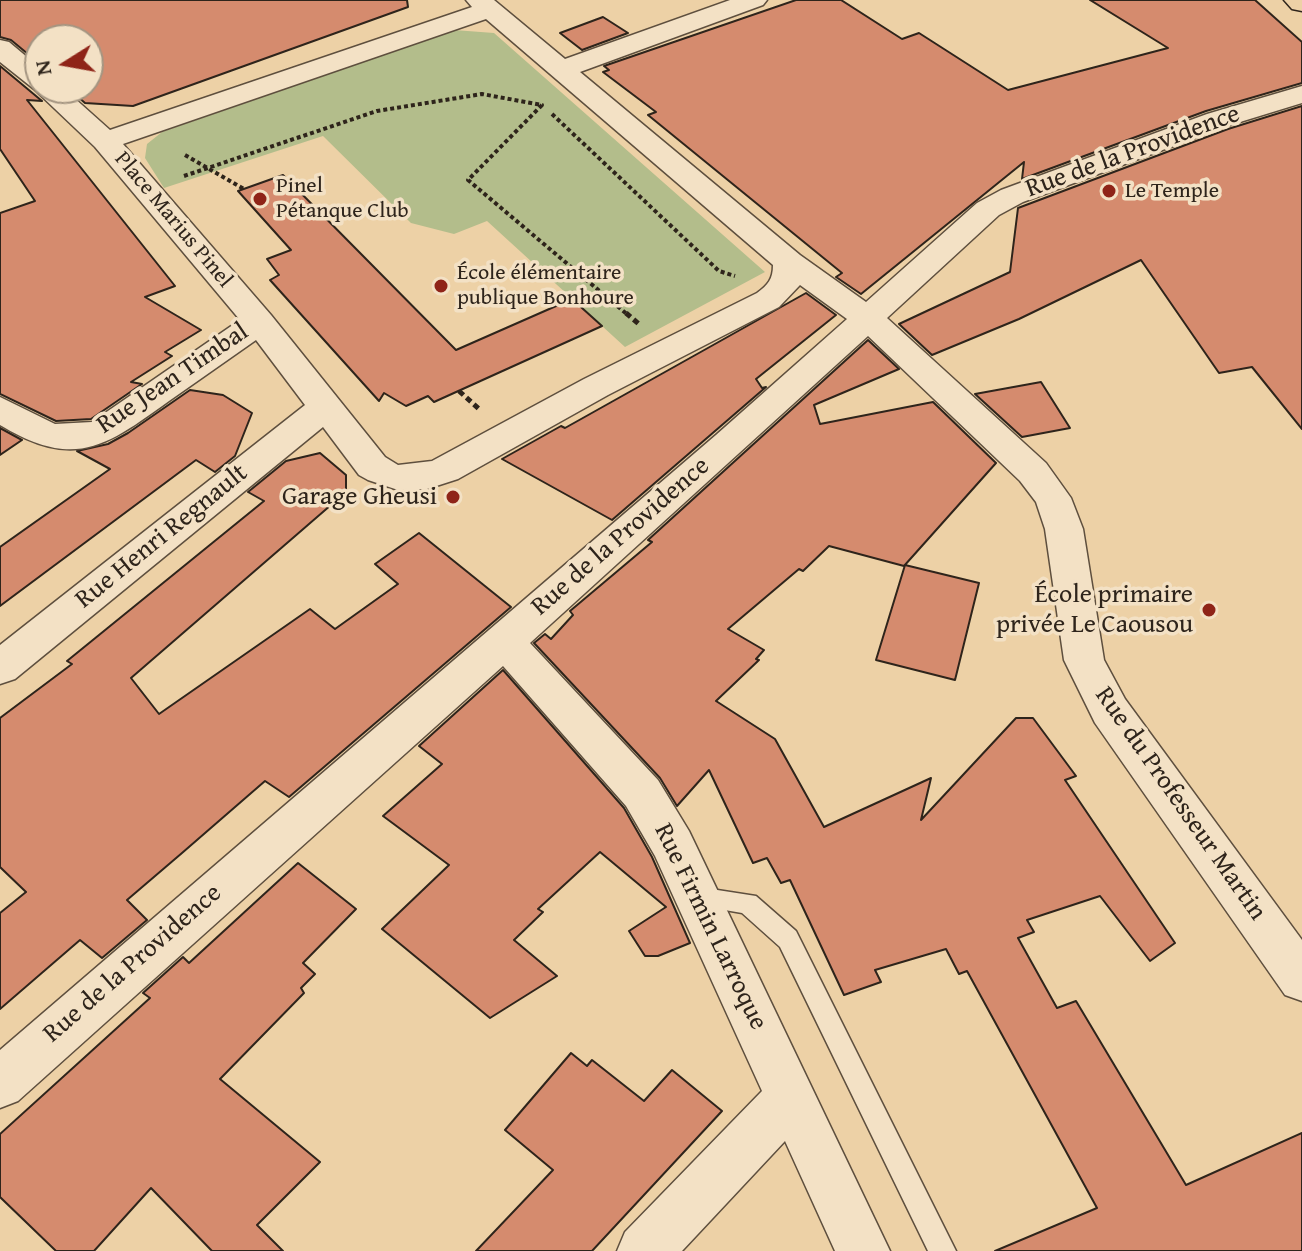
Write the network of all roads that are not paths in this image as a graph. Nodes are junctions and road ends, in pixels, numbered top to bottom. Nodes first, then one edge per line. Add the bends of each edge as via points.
1 (754, 0) edge
2 (484, 5) edge
3 (668, 8) dead end
4 (689, 24) junction
5 (5, 59) edge
6 (562, 69) junction
7 (24, 71) edge
8 (1302, 94) edge
9 (65, 104) edge
10 (105, 141) junction
11 (786, 276) junction
12 (868, 318) junction
13 (259, 322) junction
14 (324, 408) junction
15 (0, 409) edge
16 (500, 642) junction
17 (0, 668) edge
18 (698, 897) junction
19 (1302, 979) edge
20 (0, 1083) edge
21 (791, 1097) junction
22 (644, 1251) edge
23 (863, 1251) edge
24 (942, 1251) edge

1 - 4 street
2 - 6 street, Place Marius Pinel
2 - 10 street, Place Marius Pinel
3 - 4 street
4 - 6 street
5 - 7 street
6 - 11 street, Place Marius Pinel
8 - 12 street, Rue de la Providence via 1012,196 988,209
9 - 10 street
10 - 13 street, Place Marius Pinel
11 - 12 street, Place Marius Pinel
11 - 14 street, Place Marius Pinel via 672,351 431,476 411,479 382,473
12 - 16 street, Rue de la Providence
12 - 19 street, Rue du Professeur Martin via 1033,472 1053,498 1064,529 1084,660 1110,711
13 - 14 street, Place Marius Pinel
13 - 15 street, Rue Jean Timbal via 103,431 75,439 44,436
14 - 17 street, Rue Henri Regnault
16 - 18 street, Rue Firmin Larroque via 522,659 642,793
16 - 20 street, Rue de la Providence
18 - 21 street, Rue Firmin Larroque
18 - 24 lane via 748,903 788,939
21 - 22 street
21 - 23 street, Rue Firmin Larroque

